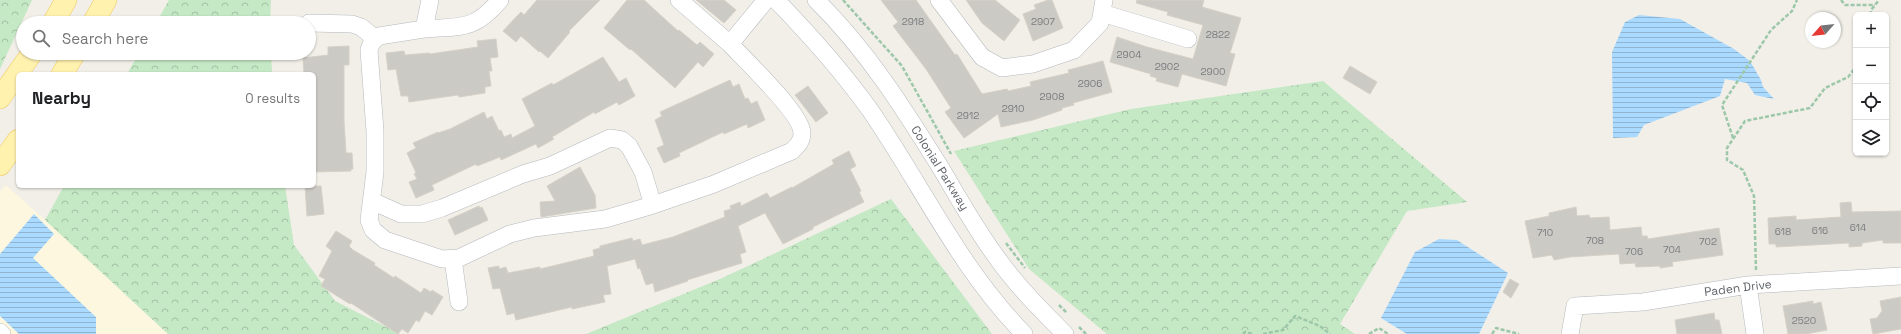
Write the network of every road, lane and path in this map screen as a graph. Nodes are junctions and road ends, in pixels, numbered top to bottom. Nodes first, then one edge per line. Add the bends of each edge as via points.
1 (66, 0) edge
2 (106, 0) edge
3 (430, 0) edge
4 (500, 0) edge
5 (679, 0) edge
6 (766, 0) edge
7 (776, 0) edge
8 (816, 0) edge
9 (843, 0) edge
10 (939, 0) edge
11 (1797, 0) edge
12 (1841, 0) edge
13 (1878, 0) edge
14 (1875, 5) junction
15 (1103, 6) edge
16 (1871, 12) edge
17 (57, 16) edge
18 (97, 16) edge
19 (316, 23) edge
20 (424, 29) junction
21 (376, 39) junction
22 (1188, 39) dead end
23 (730, 44) junction
24 (27, 60) edge
25 (71, 60) edge
26 (1853, 71) edge
27 (18, 72) edge
28 (63, 72) edge
29 (16, 76) edge
30 (0, 98) edge
31 (1733, 138) junction
32 (16, 143) edge
33 (951, 155) dead end
34 (0, 165) edge
35 (372, 201) junction
36 (653, 205) junction
37 (1004, 240) dead end
38 (453, 259) junction
39 (1026, 269) dead end
40 (1901, 276) edge
41 (1752, 285) junction
42 (1053, 301) dead end
43 (459, 302) dead end
44 (1068, 314) dead end
45 (1071, 329) edge
46 (1024, 334) edge
47 (1086, 334) edge
48 (1243, 334) edge
49 (1253, 334) edge
50 (1263, 334) edge
51 (1330, 334) edge
52 (1369, 334) edge
53 (1388, 334) edge
54 (1492, 334) edge
55 (1519, 334) edge
56 (1570, 334) edge
57 (1755, 334) edge

1 - 17 main road
2 - 18 main road
3 - 20 street
4 - 20 street via 480,20 467,27
5 - 23 street
6 - 23 street
7 - 46 street via 844,76 870,111 978,281
8 - 45 street, Colonial Parkway via 858,46 889,87 1000,262 1034,302
9 - 33 path via 902,66
10 - 15 street via 982,57 1002,68 1033,64 1074,50 1100,23
11 - 31 path via 1792,11 1771,30 1722,106
12 - 14 path via 1845,5
13 - 14 path
14 - 16 path
15 - 22 street
19 - 21 street via 352,24 361,27
20 - 21 street via 398,32
21 - 35 street via 369,50 375,131
23 - 36 street via 796,118 802,131 801,143 792,151 721,181
24 - 27 main road
25 - 28 main road
26 - 31 path via 1848,77 1825,88 1810,108 1745,121
29 - 30 main road
31 - 41 path via 1727,148 1728,160 1743,170 1754,196
32 - 34 main road
35 - 36 street via 402,214 422,214 550,166 610,138 622,140 629,146 643,172
35 - 38 street via 369,220 373,230 385,240 442,259
36 - 38 street via 605,219 534,228 510,234
37 - 39 path
38 - 43 street
40 - 41 street, Paden Drive
41 - 56 street, Paden Drive via 1643,302 1575,306
41 - 57 street
42 - 44 path
45 - 47 path
48 - 49 path
50 - 51 path via 1283,330 1295,316 1320,326
52 - 53 path via 1379,328
54 - 55 path via 1496,328

